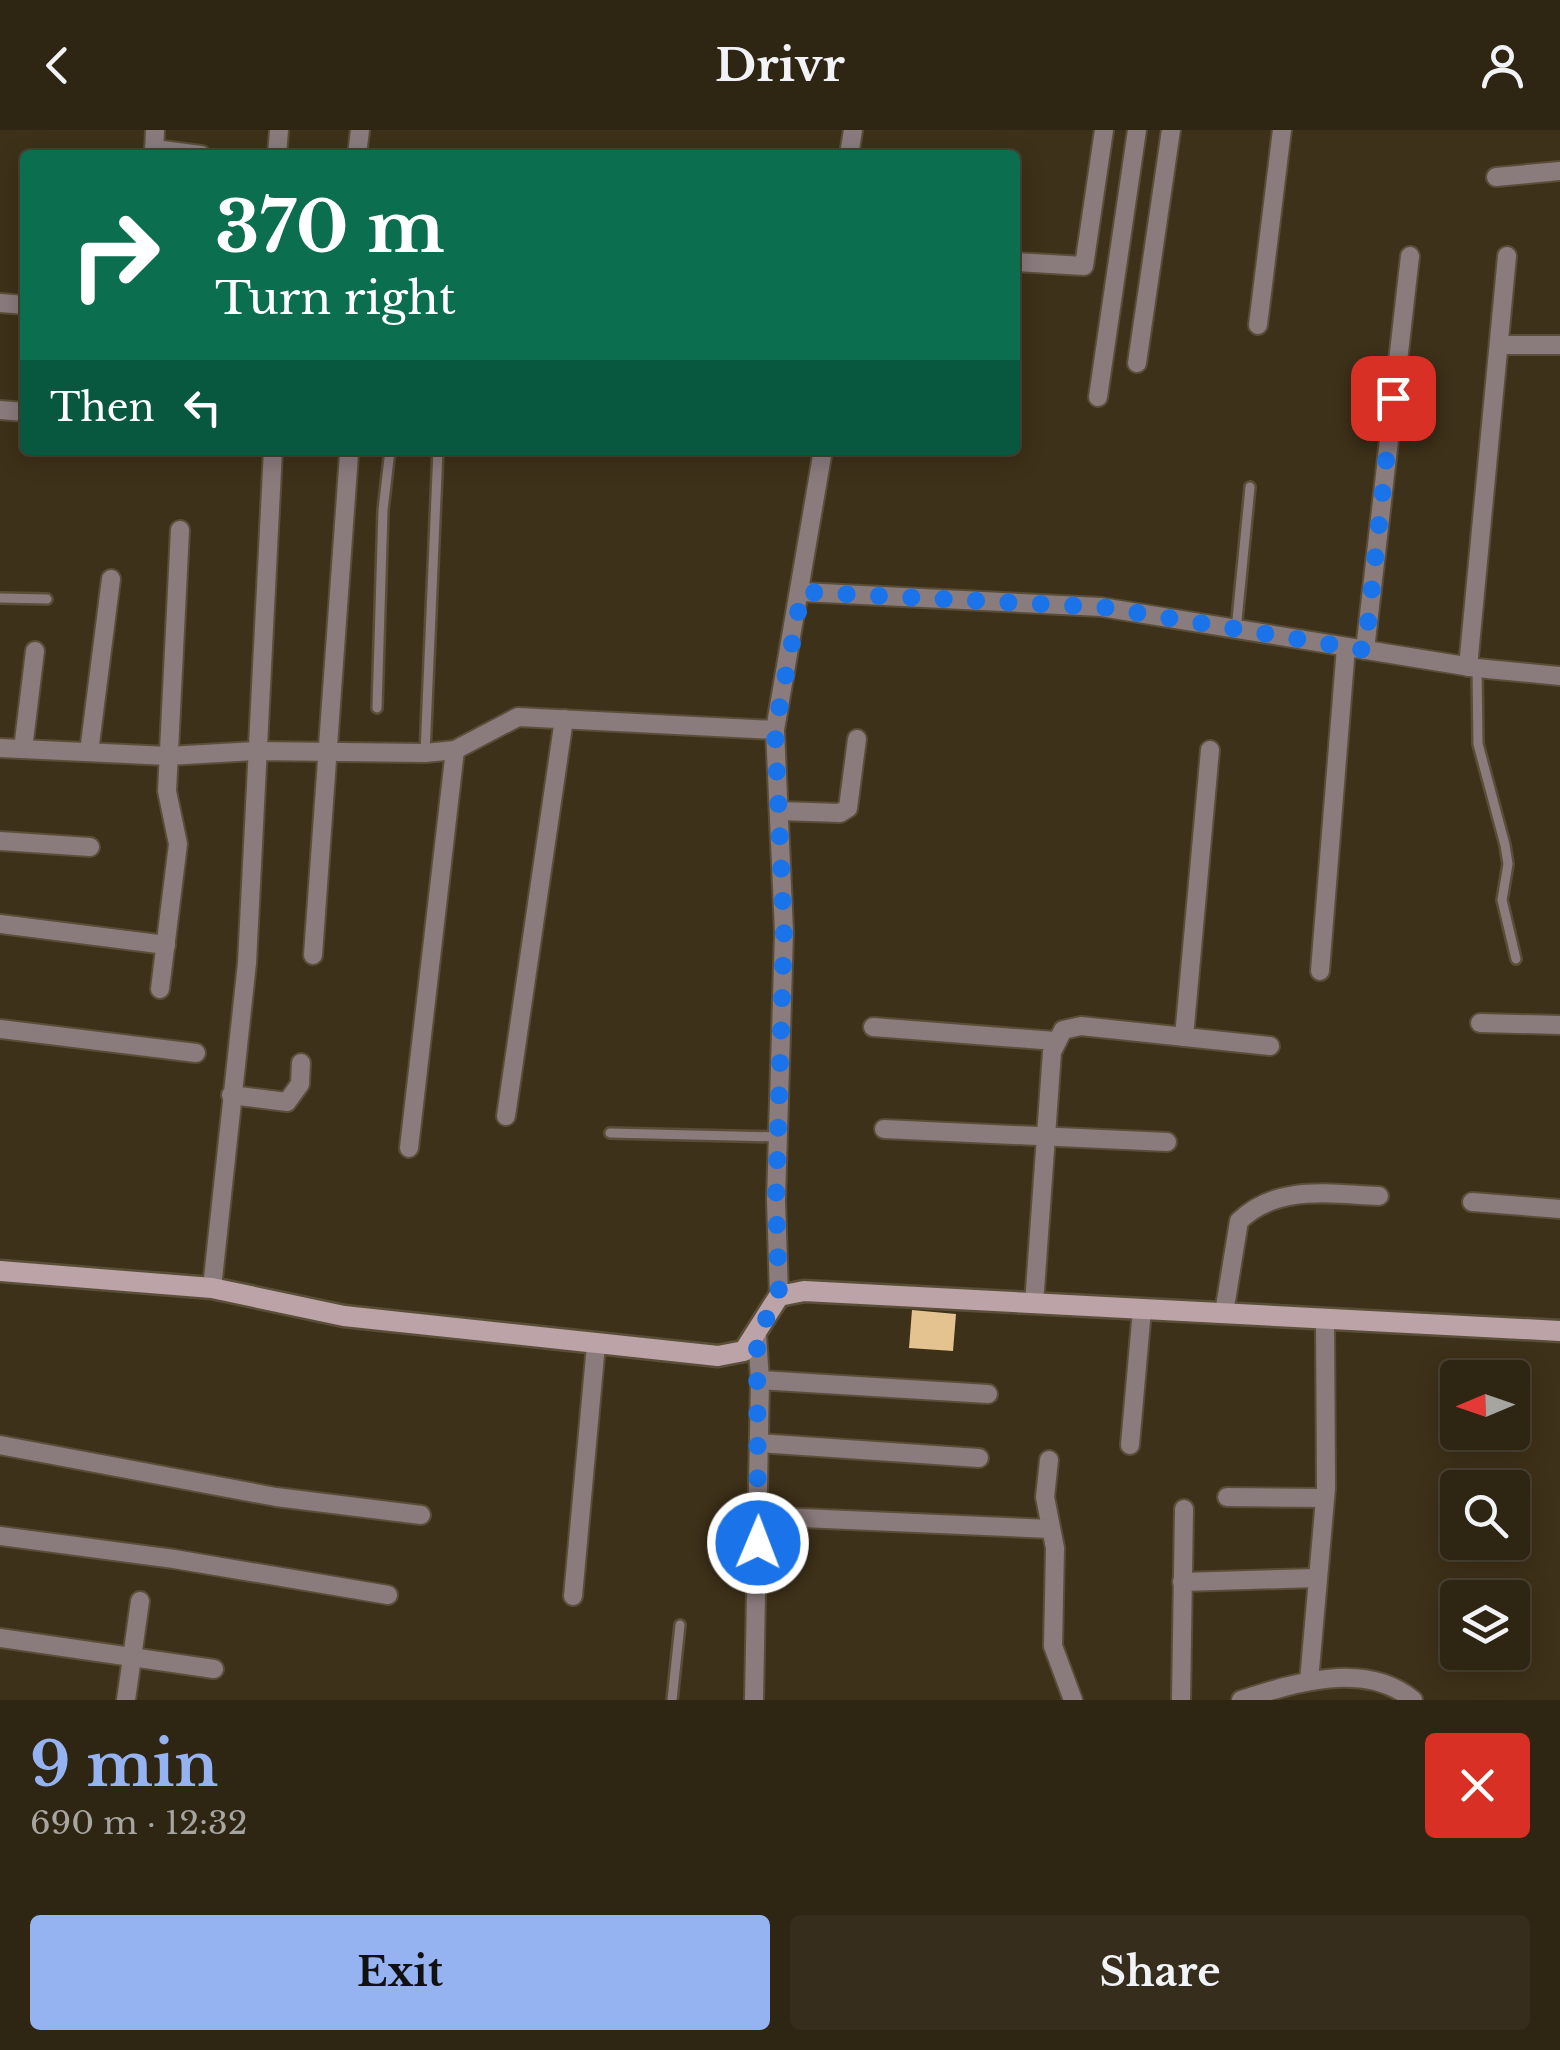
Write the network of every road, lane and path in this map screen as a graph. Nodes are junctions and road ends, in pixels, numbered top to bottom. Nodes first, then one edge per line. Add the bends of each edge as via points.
1 (1104, 130) edge
2 (1137, 130) edge
3 (1171, 130) edge
4 (1282, 130) edge
5 (1560, 171) edge
6 (1496, 177) dead end
7 (1410, 256) dead end
8 (1508, 256) dead end
9 (1020, 262) edge
10 (1258, 325) dead end
11 (1499, 344) junction
12 (1560, 345) edge
13 (1138, 363) dead end
14 (1098, 397) dead end
15 (273, 455) edge
16 (349, 455) edge
17 (389, 455) edge
18 (438, 455) edge
19 (822, 455) edge
20 (1250, 487) dead end
21 (180, 530) dead end
22 (111, 579) dead end
23 (802, 592) junction
24 (0, 598) edge
25 (47, 599) dead end
26 (1236, 630) junction
27 (1346, 647) junction
28 (1365, 650) junction
29 (35, 651) dead end
30 (1473, 668) junction
31 (1560, 676) edge
32 (377, 708) dead end
33 (564, 719) junction
34 (775, 730) junction
35 (857, 739) dead end
36 (0, 748) edge
37 (23, 749) junction
38 (455, 750) junction
39 (1210, 750) dead end
40 (256, 751) junction
41 (330, 751) junction
42 (89, 752) junction
43 (425, 754) junction
44 (168, 756) junction
45 (780, 812) junction
46 (0, 842) edge
47 (90, 847) dead end
48 (0, 924) edge
49 (166, 945) junction
50 (313, 955) dead end
51 (1516, 959) dead end
52 (1320, 971) dead end
53 (160, 989) dead end
54 (1480, 1022) dead end
55 (1560, 1025) edge
56 (873, 1027) dead end
57 (0, 1030) edge
58 (1184, 1036) junction
59 (1055, 1040) junction
60 (1270, 1046) dead end
61 (196, 1053) dead end
62 (301, 1064) dead end
63 (231, 1095) junction
64 (506, 1116) dead end
65 (884, 1128) dead end
66 (610, 1133) dead end
67 (779, 1137) junction
68 (1044, 1137) junction
69 (1167, 1142) dead end
70 (410, 1148) dead end
71 (1378, 1196) dead end
72 (1472, 1202) dead end
73 (1560, 1210) edge
74 (0, 1271) edge
75 (212, 1288) junction
76 (779, 1296) junction
77 (1034, 1304) junction
78 (1142, 1310) junction
79 (1224, 1314) junction
80 (1325, 1318) junction
81 (1560, 1331) edge
82 (757, 1335) junction
83 (596, 1344) junction
84 (760, 1380) junction
85 (988, 1394) dead end
86 (759, 1443) junction
87 (0, 1445) edge
88 (1130, 1445) dead end
89 (979, 1458) dead end
90 (1050, 1460) dead end
91 (1227, 1497) dead end
92 (1325, 1498) junction
93 (1184, 1509) dead end
94 (421, 1516) dead end
95 (758, 1516) junction
96 (1050, 1529) junction
97 (0, 1536) edge
98 (1316, 1578) junction
99 (1182, 1582) junction
100 (388, 1595) dead end
101 (572, 1596) dead end
102 (140, 1601) dead end
103 (680, 1625) dead end
104 (0, 1638) edge
105 (129, 1656) junction
106 (214, 1668) dead end
107 (1353, 1680) junction
108 (1309, 1681) junction
109 (126, 1700) edge
110 (672, 1700) edge
111 (754, 1700) edge
112 (1073, 1700) edge
113 (1181, 1700) edge
114 (1241, 1700) edge
115 (1350, 1700) edge
116 (1413, 1700) edge

1 - 9 street via 1084,266
2 - 14 street
3 - 13 street
4 - 10 street
5 - 6 street
7 - 28 street
8 - 11 street
11 - 12 street
11 - 30 street
15 - 40 street
16 - 41 street
17 - 32 lane
18 - 43 lane
19 - 23 street
20 - 26 lane
21 - 44 street
22 - 42 street
23 - 26 street via 1102,607
23 - 34 street
24 - 25 lane
26 - 27 street
27 - 28 street
27 - 52 street
28 - 30 street
29 - 37 street
30 - 31 street
30 - 51 lane via 1478,744 1505,844 1502,900
33 - 34 street
33 - 38 street via 518,718
33 - 64 street
34 - 45 street
35 - 45 street via 848,808 840,814
36 - 37 street
37 - 42 street
38 - 43 street
38 - 70 street
39 - 58 street
40 - 41 street
40 - 44 street
40 - 63 street via 247,963
41 - 43 street
41 - 50 street
42 - 44 street
44 - 49 street via 178,844
45 - 67 street
46 - 47 street
48 - 49 street
49 - 53 street
54 - 55 street
56 - 59 street
57 - 61 street
58 - 59 street via 1081,1026 1063,1030
58 - 60 street
59 - 68 street
62 - 63 street via 300,1084 287,1102
63 - 75 street
65 - 68 street
66 - 67 lane
67 - 76 street
68 - 69 street
68 - 77 street
71 - 79 street via 1292,1193 1248,1212 1238,1222
72 - 73 street
74 - 75 main road
75 - 83 main road via 344,1316
76 - 77 main road via 804,1291
76 - 82 main road
77 - 78 main road
78 - 79 main road
78 - 88 street
79 - 80 main road
80 - 81 main road
80 - 92 street
82 - 83 main road via 732,1357
82 - 84 street
83 - 101 street
84 - 85 street
84 - 86 street
86 - 89 street
86 - 95 street
87 - 94 street via 276,1497
90 - 96 street
91 - 92 street
92 - 98 street
93 - 99 street
95 - 96 street
95 - 111 street
96 - 112 street via 1053,1646
97 - 100 street
98 - 99 street
98 - 108 street
99 - 113 street
102 - 105 street
103 - 110 lane
104 - 105 street
105 - 106 street
105 - 109 street
107 - 108 street
107 - 115 street
107 - 116 street via 1393,1686
108 - 114 street

